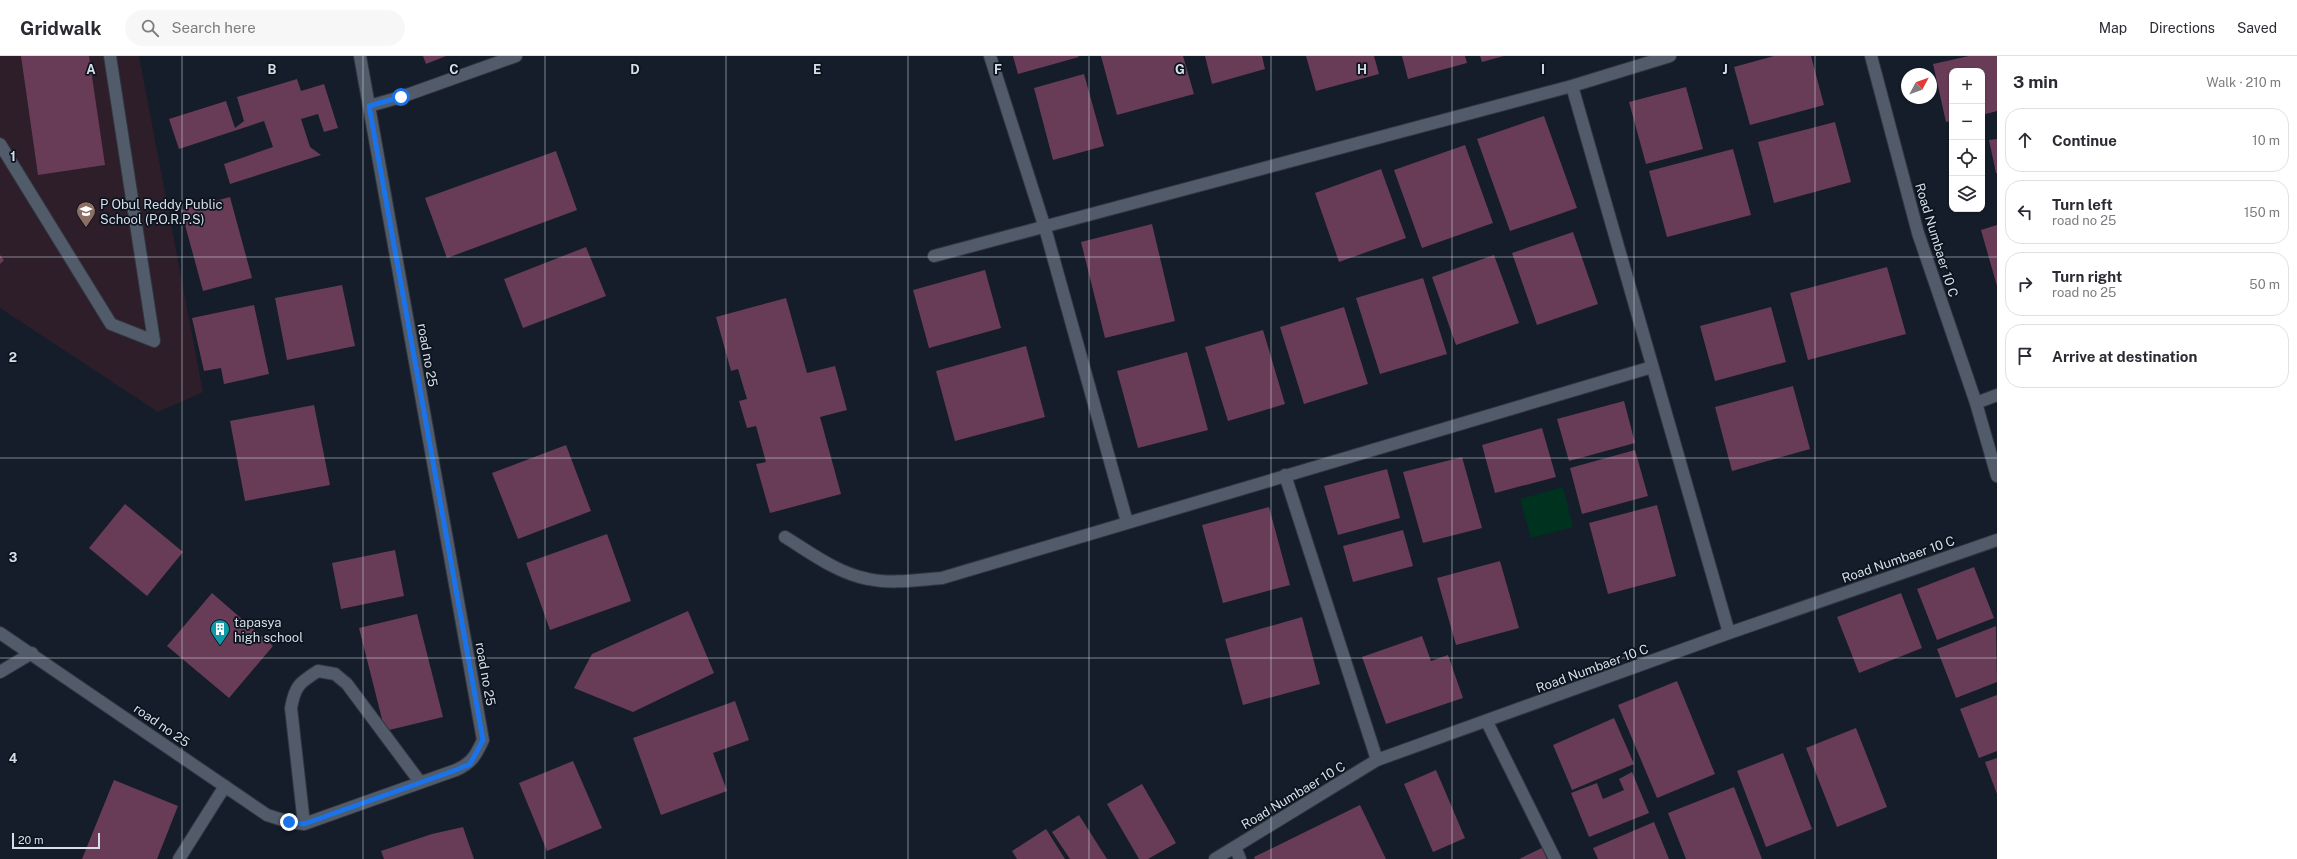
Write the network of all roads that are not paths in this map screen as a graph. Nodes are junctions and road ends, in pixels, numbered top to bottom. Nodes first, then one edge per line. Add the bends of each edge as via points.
1 (110, 56) edge
2 (360, 56) edge
3 (516, 56) edge
4 (990, 56) edge
5 (1670, 56) edge
6 (1871, 56) edge
7 (1572, 86) junction
8 (369, 106) junction
9 (0, 144) edge
10 (1045, 228) junction
11 (934, 256) dead end
12 (1652, 367) junction
13 (1997, 395) edge
14 (1976, 403) junction
15 (1284, 475) junction
16 (1997, 476) edge
17 (1127, 522) junction
18 (785, 537) dead end
19 (1997, 540) edge
20 (1729, 632) junction
21 (0, 633) edge
22 (32, 653) junction
23 (0, 672) edge
24 (1487, 722) junction
25 (1377, 760) junction
26 (420, 782) junction
27 (225, 786) junction
28 (304, 824) junction
29 (1235, 847) junction
30 (179, 859) edge
31 (1215, 859) edge
32 (1240, 859) edge
33 (1555, 859) edge

1 - 9 street via 154,341 111,324
2 - 8 street, road no 25
3 - 8 street
4 - 10 street
5 - 7 street
6 - 14 street, Road Numbaer 10 C via 1918,233
7 - 10 street
7 - 12 street
8 - 26 street, road no 25 via 483,740 470,764
10 - 11 street
10 - 17 street
12 - 15 street
12 - 20 street
13 - 14 street
14 - 16 street, Road Numbaer 10 C
15 - 17 street
15 - 25 street
17 - 18 street via 942,578 891,581 867,579 840,570
19 - 20 street, Road Numbaer 10 C
20 - 24 street, Road Numbaer 10 C
21 - 22 street, road no 25
22 - 23 street
22 - 27 street, road no 25
24 - 25 street, Road Numbaer 10 C
24 - 33 street
25 - 29 street, Road Numbaer 10 C
26 - 28 street, road no 25
26 - 28 street via 347,684 335,674 318,671 300,682 294,693 291,708
27 - 28 street, road no 25 via 267,815
27 - 30 street
29 - 31 street, Road Numbaer 10 C
29 - 32 street

